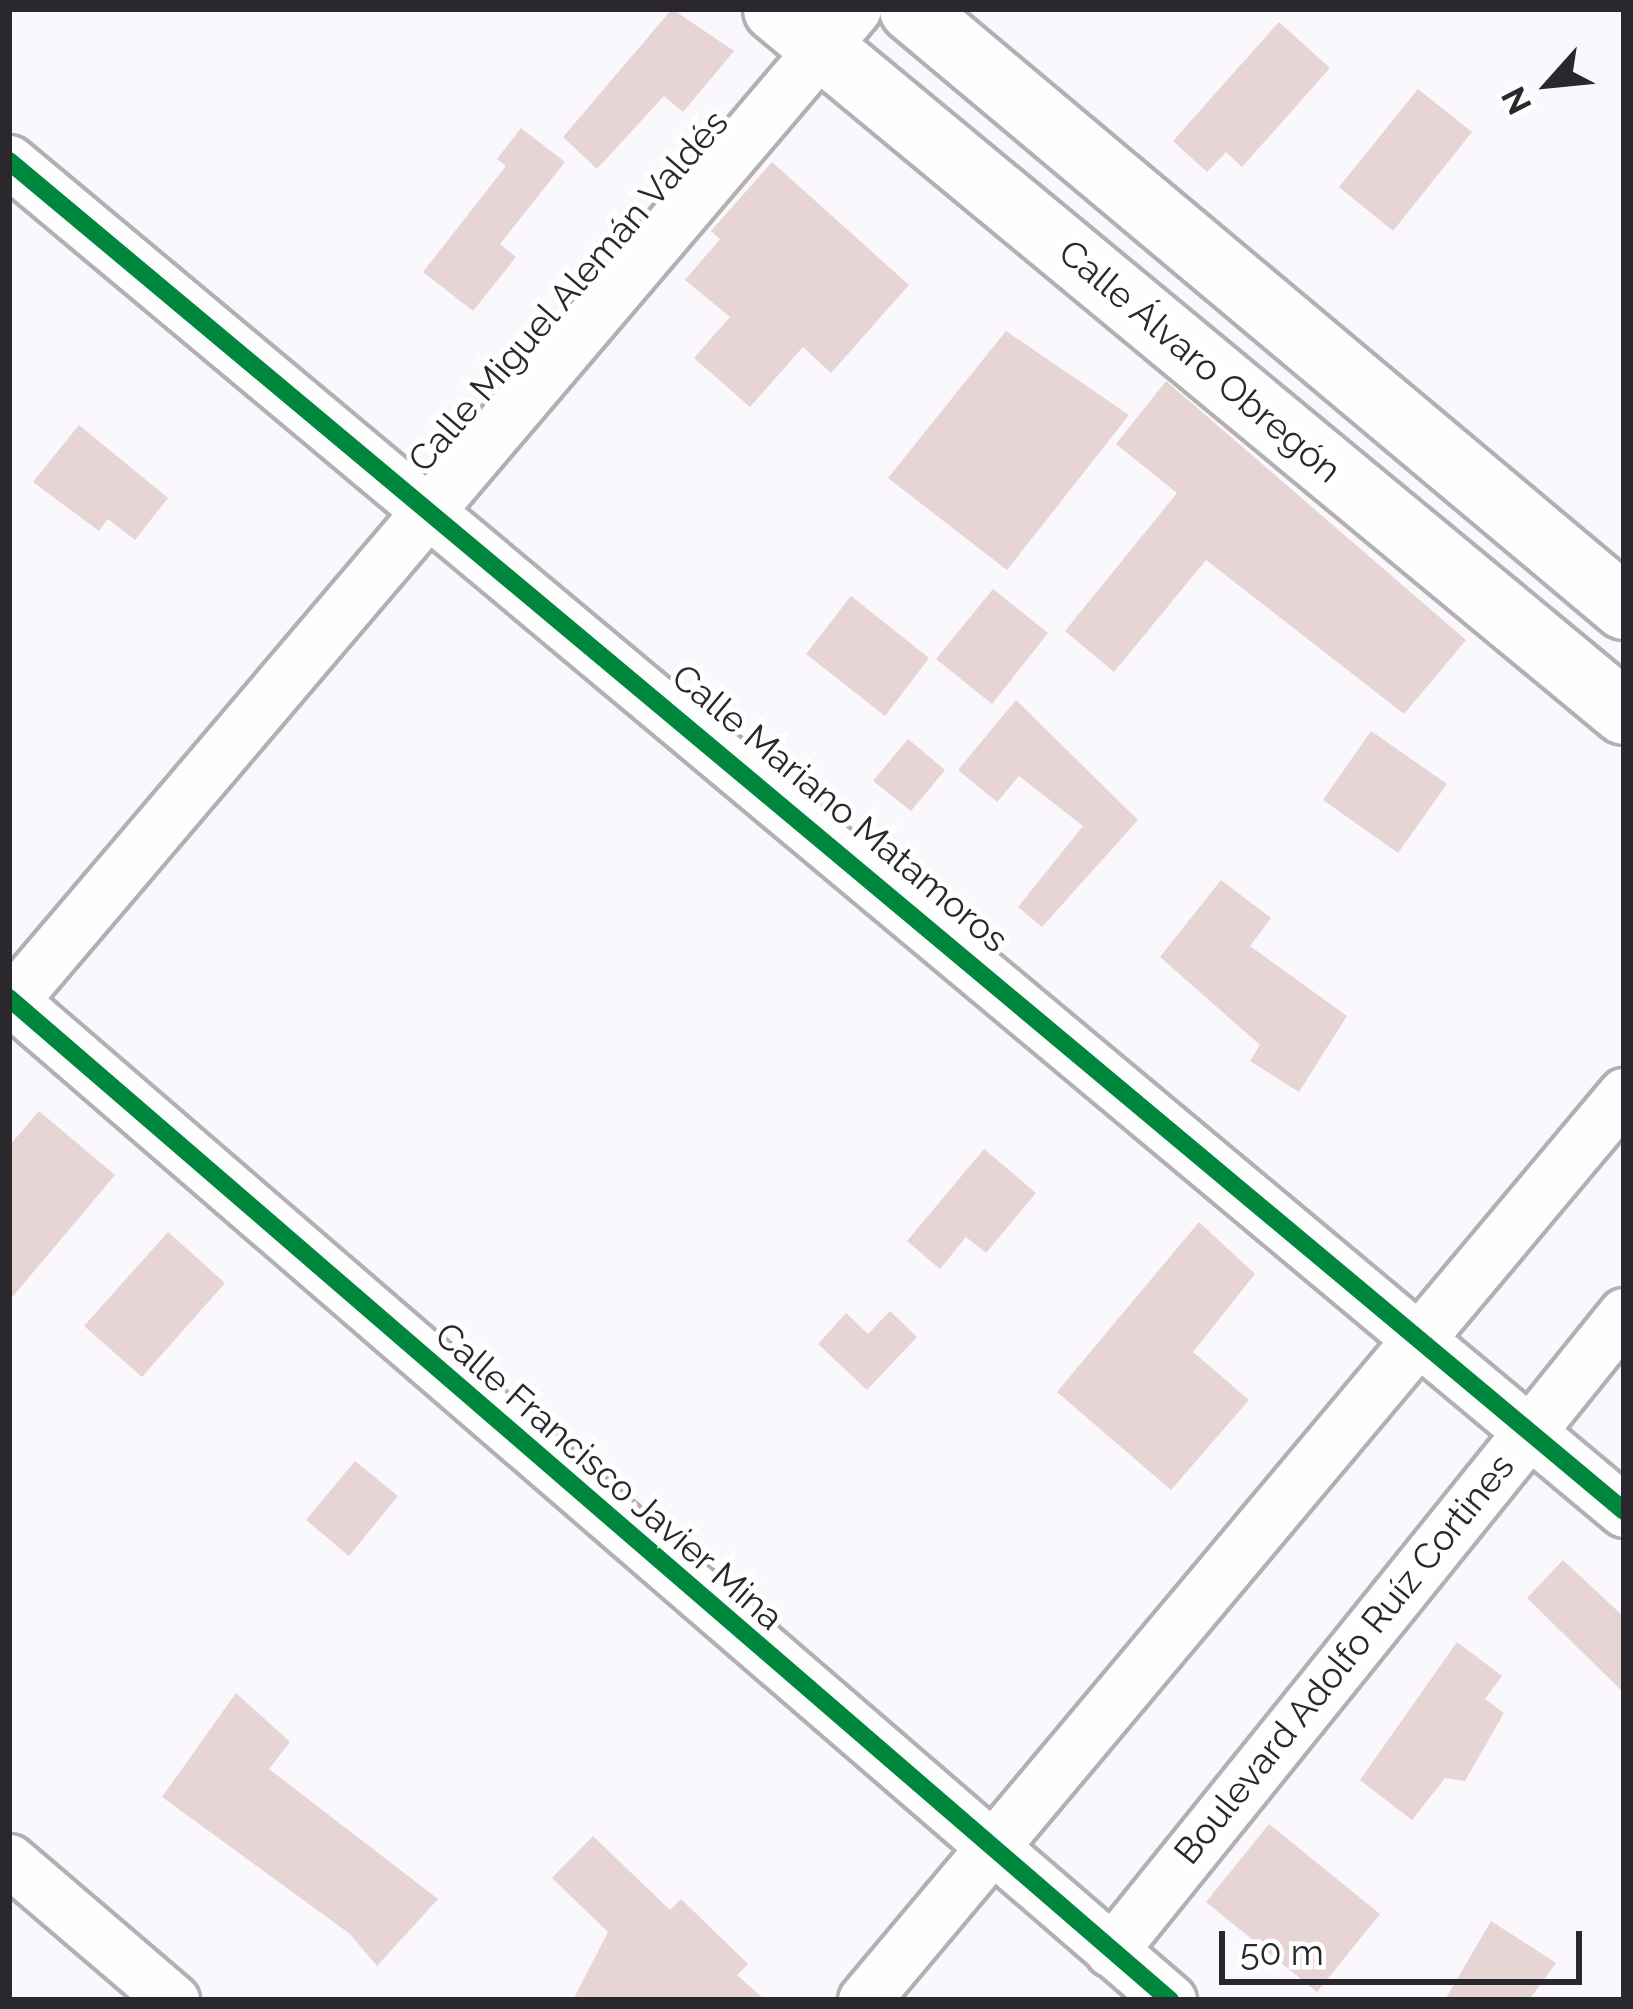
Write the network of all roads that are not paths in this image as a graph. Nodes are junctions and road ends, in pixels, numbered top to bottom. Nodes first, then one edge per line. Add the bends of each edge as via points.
1 (911, 9) edge
2 (817, 22) edge
3 (9, 161) edge
4 (427, 507) junction
5 (1624, 607) edge
6 (1624, 712) edge
7 (10, 1001) edge
8 (1624, 1094) edge
9 (1624, 1314) edge
10 (1421, 1335) junction
11 (1527, 1430) junction
12 (1624, 1511) edge
13 (987, 1848) junction
14 (9, 1860) edge
15 (1111, 1951) junction
16 (173, 2000) edge
17 (864, 2000) edge
18 (1170, 2000) edge

1 - 5 street
2 - 4 street, Calle Miguel Alemán Valdés
2 - 6 street, Calle Álvaro Obregón
3 - 4 street, Calle Mariano Matamoros
4 - 7 street, Calle Miguel Alemán Valdés
4 - 10 street, Calle Mariano Matamoros
7 - 13 street, Calle Francisco Javier Mina
8 - 10 street
9 - 11 street, Boulevard Adolfo Ruíz Cortines
10 - 11 street, Calle Mariano Matamoros
10 - 13 street
11 - 12 street, Calle Mariano Matamoros
11 - 15 street, Boulevard Adolfo Ruíz Cortines
13 - 15 street, Calle Francisco Javier Mina
13 - 17 street
14 - 16 street
15 - 18 street, Calle Francisco Javier Mina

